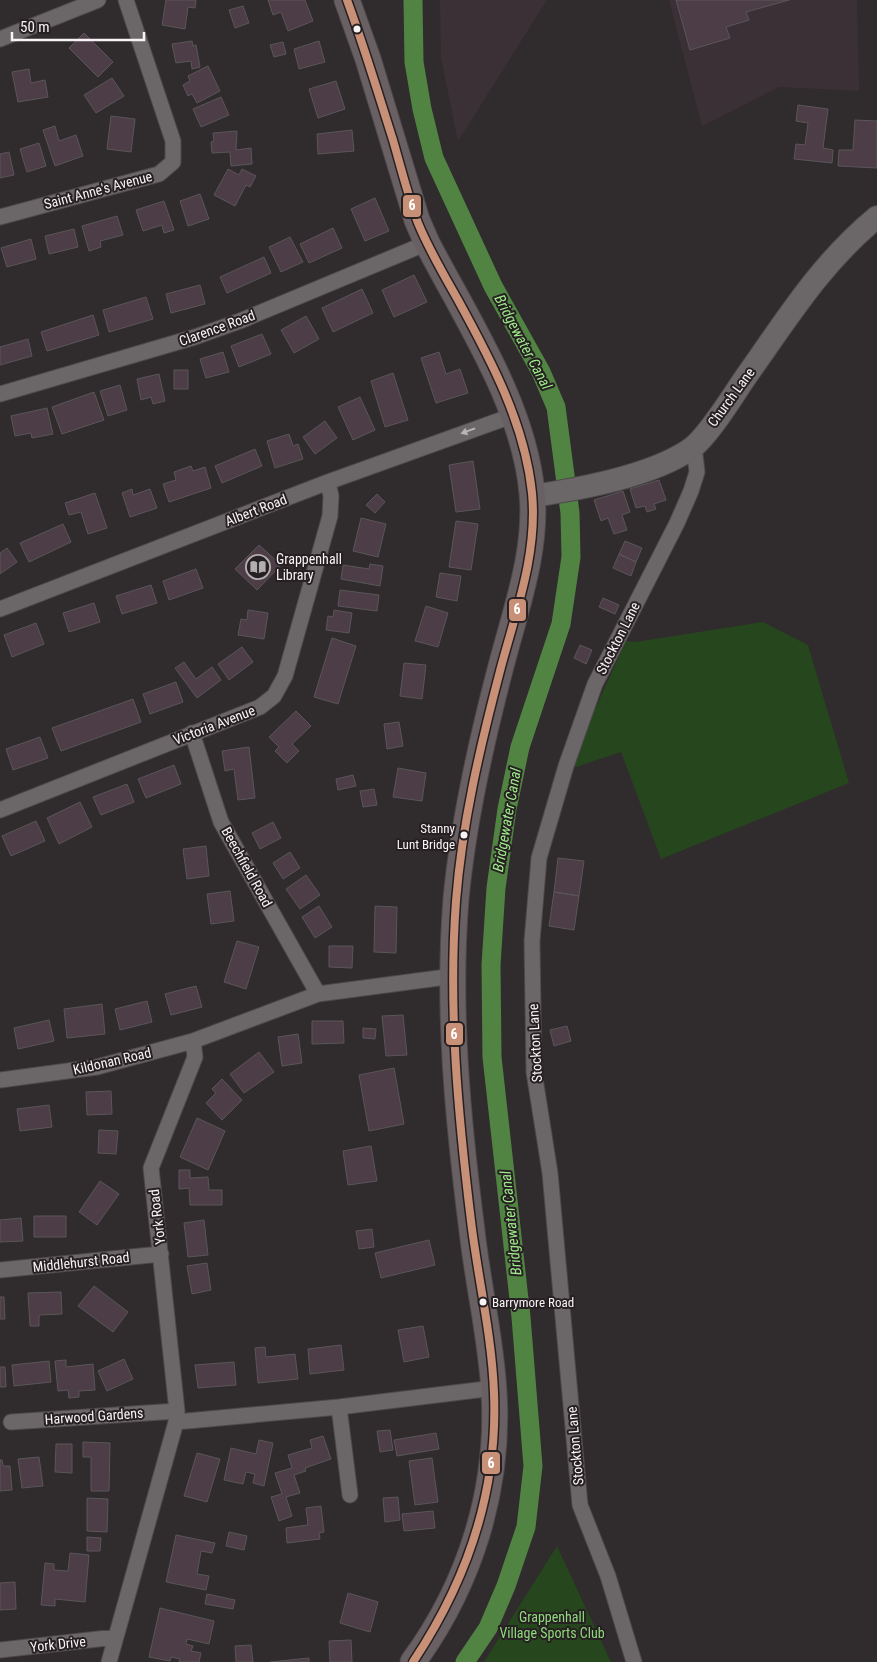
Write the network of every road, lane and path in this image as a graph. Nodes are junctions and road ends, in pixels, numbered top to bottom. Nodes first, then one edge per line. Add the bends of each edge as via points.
1 (98, 0) edge
2 (126, 0) edge
3 (347, 0) edge
4 (0, 39) edge
5 (0, 217) edge
6 (877, 218) edge
7 (426, 243) junction
8 (0, 394) edge
9 (514, 415) junction
10 (694, 446) junction
11 (328, 482) junction
12 (544, 494) junction
13 (0, 609) edge
14 (192, 733) junction
15 (0, 810) edge
16 (454, 976) junction
17 (318, 994) junction
18 (193, 1041) junction
19 (0, 1080) edge
20 (161, 1254) junction
21 (0, 1270) edge
22 (494, 1388) junction
23 (339, 1407) junction
24 (177, 1416) junction
25 (11, 1422) dead end
26 (350, 1495) dead end
27 (116, 1637) junction
28 (0, 1650) edge
29 (109, 1662) edge
30 (413, 1662) edge
31 (634, 1662) edge

1 - 4 street
2 - 5 street, Saint Anne's Avenue via 173,141 174,162 159,174
3 - 7 main road
6 - 10 street, Church Lane via 844,246 819,274
7 - 8 street, Clarence Road via 213,330
7 - 9 main road
9 -> 11 street, Albert Road
9 - 12 main road via 528,463
10 - 12 street, Church Lane via 656,467
10 - 31 street, Stockton Lane via 697,472 691,491 595,684 566,766 539,858 532,942 534,1072 550,1173 580,1506 608,1576
11 - 13 street, Albert Road
11 - 14 street, Victoria Avenue via 330,516 285,676 274,696 260,707
12 - 16 main road via 532,525 526,569 491,703 464,834 455,911
14 - 15 street, Victoria Avenue
14 - 17 street, Beechfield Road via 221,822
16 - 17 street
16 - 22 main road via 454,1051 460,1126
17 - 18 street
18 - 19 street, Kildonan Road via 97,1067
18 - 20 street, York Road via 195,1057 151,1168
20 - 21 street, Middlehurst Road
20 - 24 street, York Road
22 - 23 street
22 - 30 main road via 493,1452 483,1518 460,1584 434,1633
23 - 24 street
23 - 26 street
24 - 25 street, Harwood Gardens
24 - 27 street, York Road
27 - 28 street, York Drive
27 - 29 street, York Road

